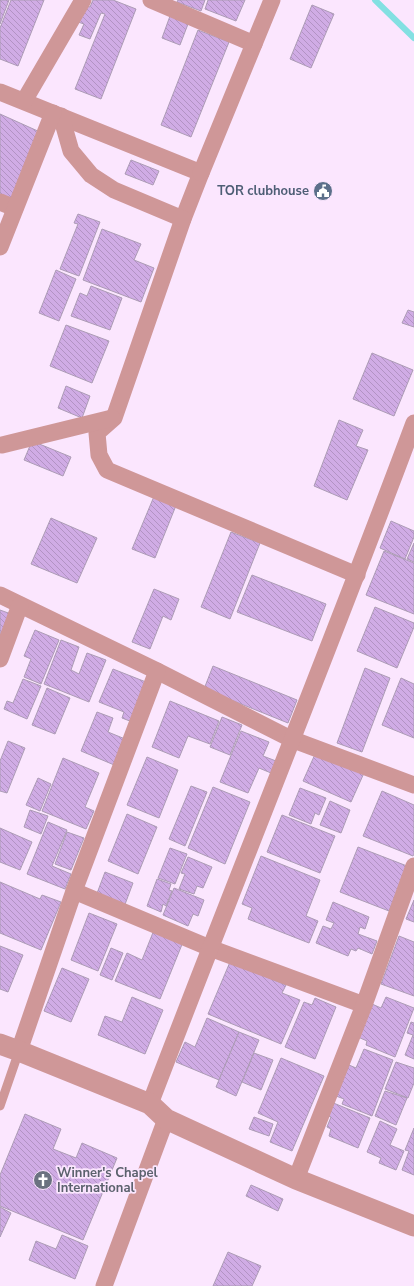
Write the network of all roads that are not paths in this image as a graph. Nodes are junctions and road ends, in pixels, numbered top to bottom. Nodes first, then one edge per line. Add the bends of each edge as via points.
1 (83, 0) edge
2 (151, 0) edge
3 (272, 0) edge
4 (254, 44) junction
5 (0, 92) edge
6 (24, 101) junction
7 (57, 115) junction
8 (201, 173) junction
9 (8, 205) edge
10 (182, 220) junction
11 (0, 247) edge
12 (114, 418) junction
13 (414, 422) edge
14 (1, 448) edge
15 (357, 575) junction
16 (0, 595) edge
17 (20, 605) junction
18 (0, 660) edge
19 (156, 671) junction
20 (291, 739) junction
21 (414, 785) edge
22 (414, 866) edge
23 (74, 890) junction
24 (210, 948) junction
25 (364, 1005) junction
26 (0, 1044) edge
27 (19, 1051) junction
28 (150, 1104) junction
29 (0, 1106) edge
30 (166, 1119) junction
31 (296, 1179) junction
32 (414, 1226) edge
33 (104, 1286) edge

1 - 6 street
2 - 4 street
3 - 4 street
4 - 8 street
5 - 6 street
6 - 7 street
7 - 8 street
7 - 9 street
7 - 10 street via 71,151 91,175 114,190
8 - 10 street
9 - 11 street
10 - 12 street
12 - 14 street
12 - 15 street via 97,433 99,455 107,470
13 - 15 street
15 - 20 street
16 - 17 street
17 - 18 street
17 - 19 street
19 - 20 street
19 - 23 street
20 - 21 street
20 - 24 street
22 - 25 street
23 - 24 street
23 - 27 street
24 - 25 street
24 - 28 street
25 - 31 street
26 - 27 street
27 - 28 street
27 - 29 lane
28 - 30 street
30 - 31 street
30 - 33 street
31 - 32 street

